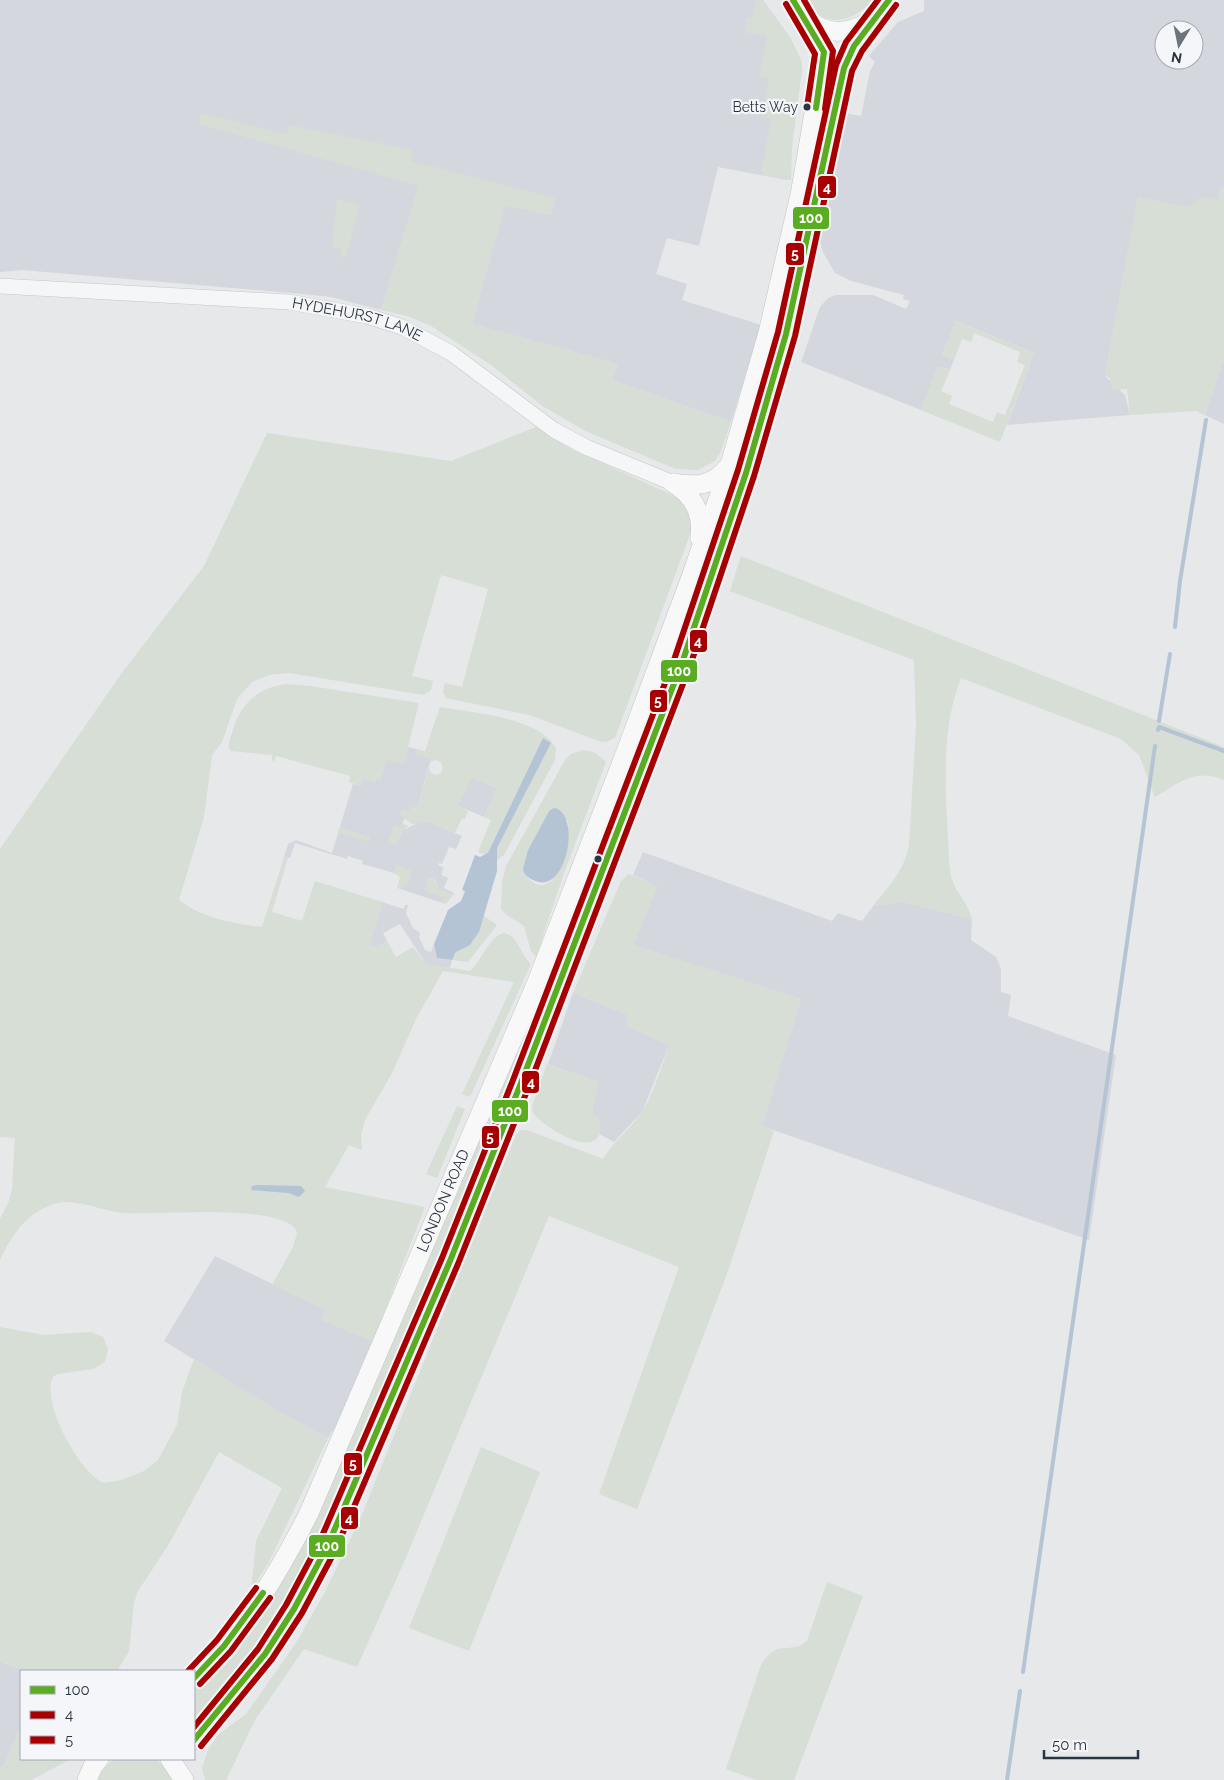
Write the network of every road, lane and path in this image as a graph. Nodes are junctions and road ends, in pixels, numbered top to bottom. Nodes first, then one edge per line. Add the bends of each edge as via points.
1 (795, 3) edge
2 (886, 5) edge
3 (0, 286) edge
4 (730, 465) junction
5 (673, 483) junction
6 (690, 580) junction
7 (195, 1677) edge
8 (195, 1739) edge
9 (171, 1760) edge
10 (186, 1760) edge
11 (185, 1780) edge

1 - 2 main road via 817,26 840,32 860,26
1 - 4 main road, LONDON ROAD via 823,48 823,69 789,247
2 - 8 main road, LONDON ROAD via 854,46 844,68 786,334 746,473 683,660 450,1261 339,1520 309,1582 264,1654
3 - 5 street, HYDEHURST LANE via 289,302 367,316 402,327 451,352 554,430 588,448
4 - 5 main road via 706,484
4 - 6 main road, LONDON ROAD
5 - 6 main road via 691,497 700,518 700,538
6 - 7 main road, LONDON ROAD via 537,982 309,1513 244,1622
9 - 11 main road
10 - 11 main road

